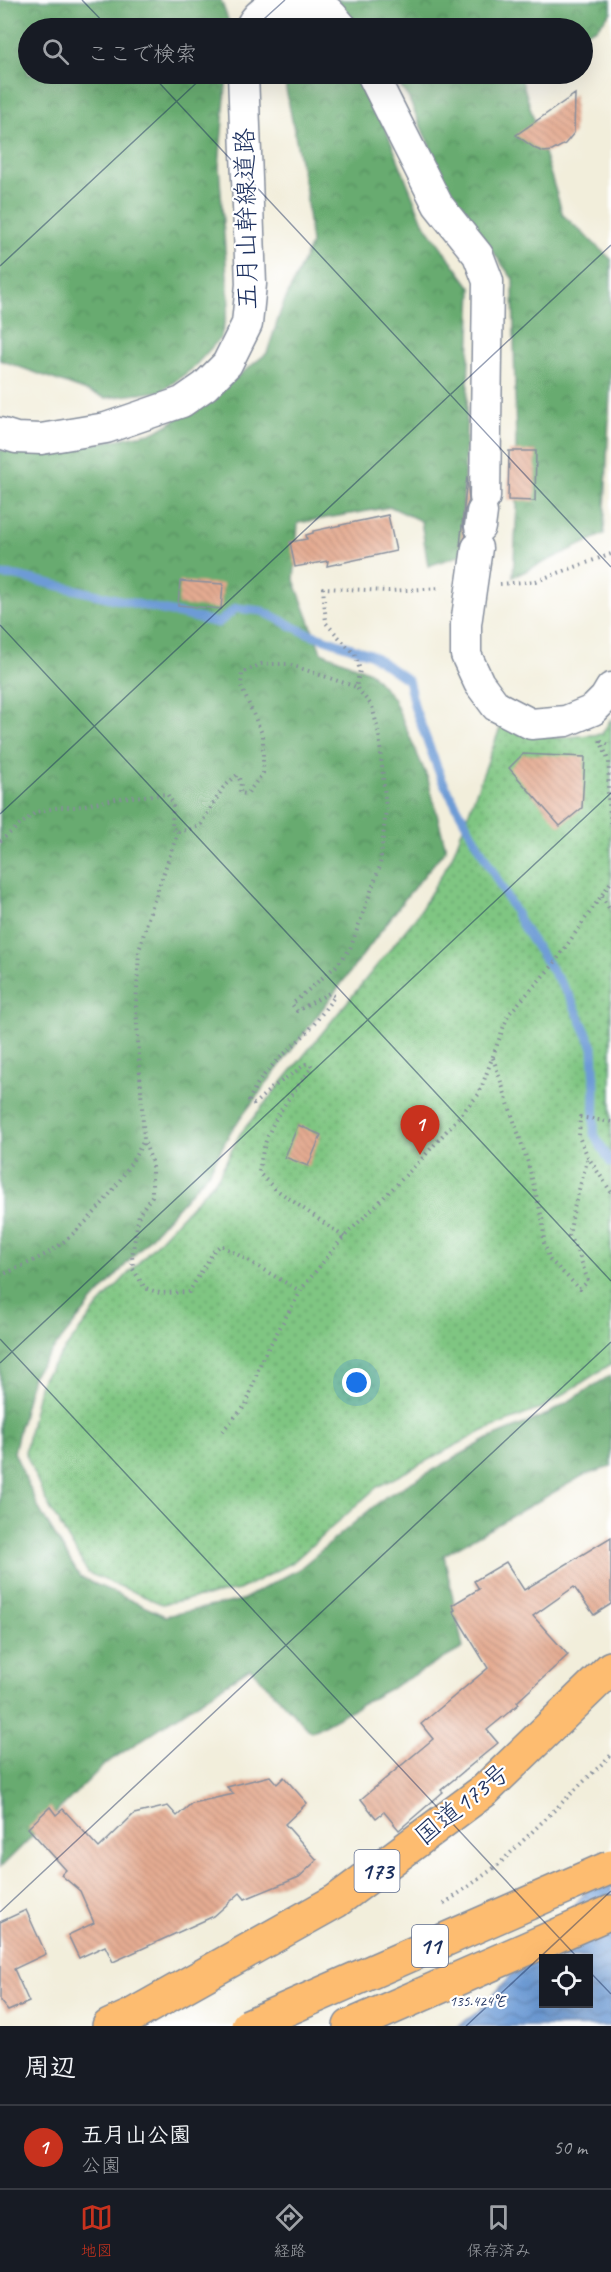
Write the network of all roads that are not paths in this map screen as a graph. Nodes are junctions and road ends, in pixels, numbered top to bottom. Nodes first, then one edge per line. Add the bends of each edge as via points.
1 (256, 18) edge
2 (334, 18) edge
3 (243, 84) edge
4 (377, 84) edge
5 (0, 433) edge
6 (602, 699) edge
7 (611, 1668) edge
8 (611, 1867) edge
9 (611, 1912) edge
10 (109, 2026) edge
11 (248, 2026) edge
12 (350, 2026) edge

1 - 2 street via 267,7 302,0 325,9
3 - 5 street, 五月山幹線道路 via 251,284 247,324 227,364 183,402 106,428 41,439
4 - 6 street via 438,205 478,255 488,281 481,521 470,586 466,656 496,706 531,724 566,721
7 - 10 highway, 国道173号 / 173 via 485,1790 336,1901
8 - 11 highway, 11, bridge
9 - 12 highway, 11

